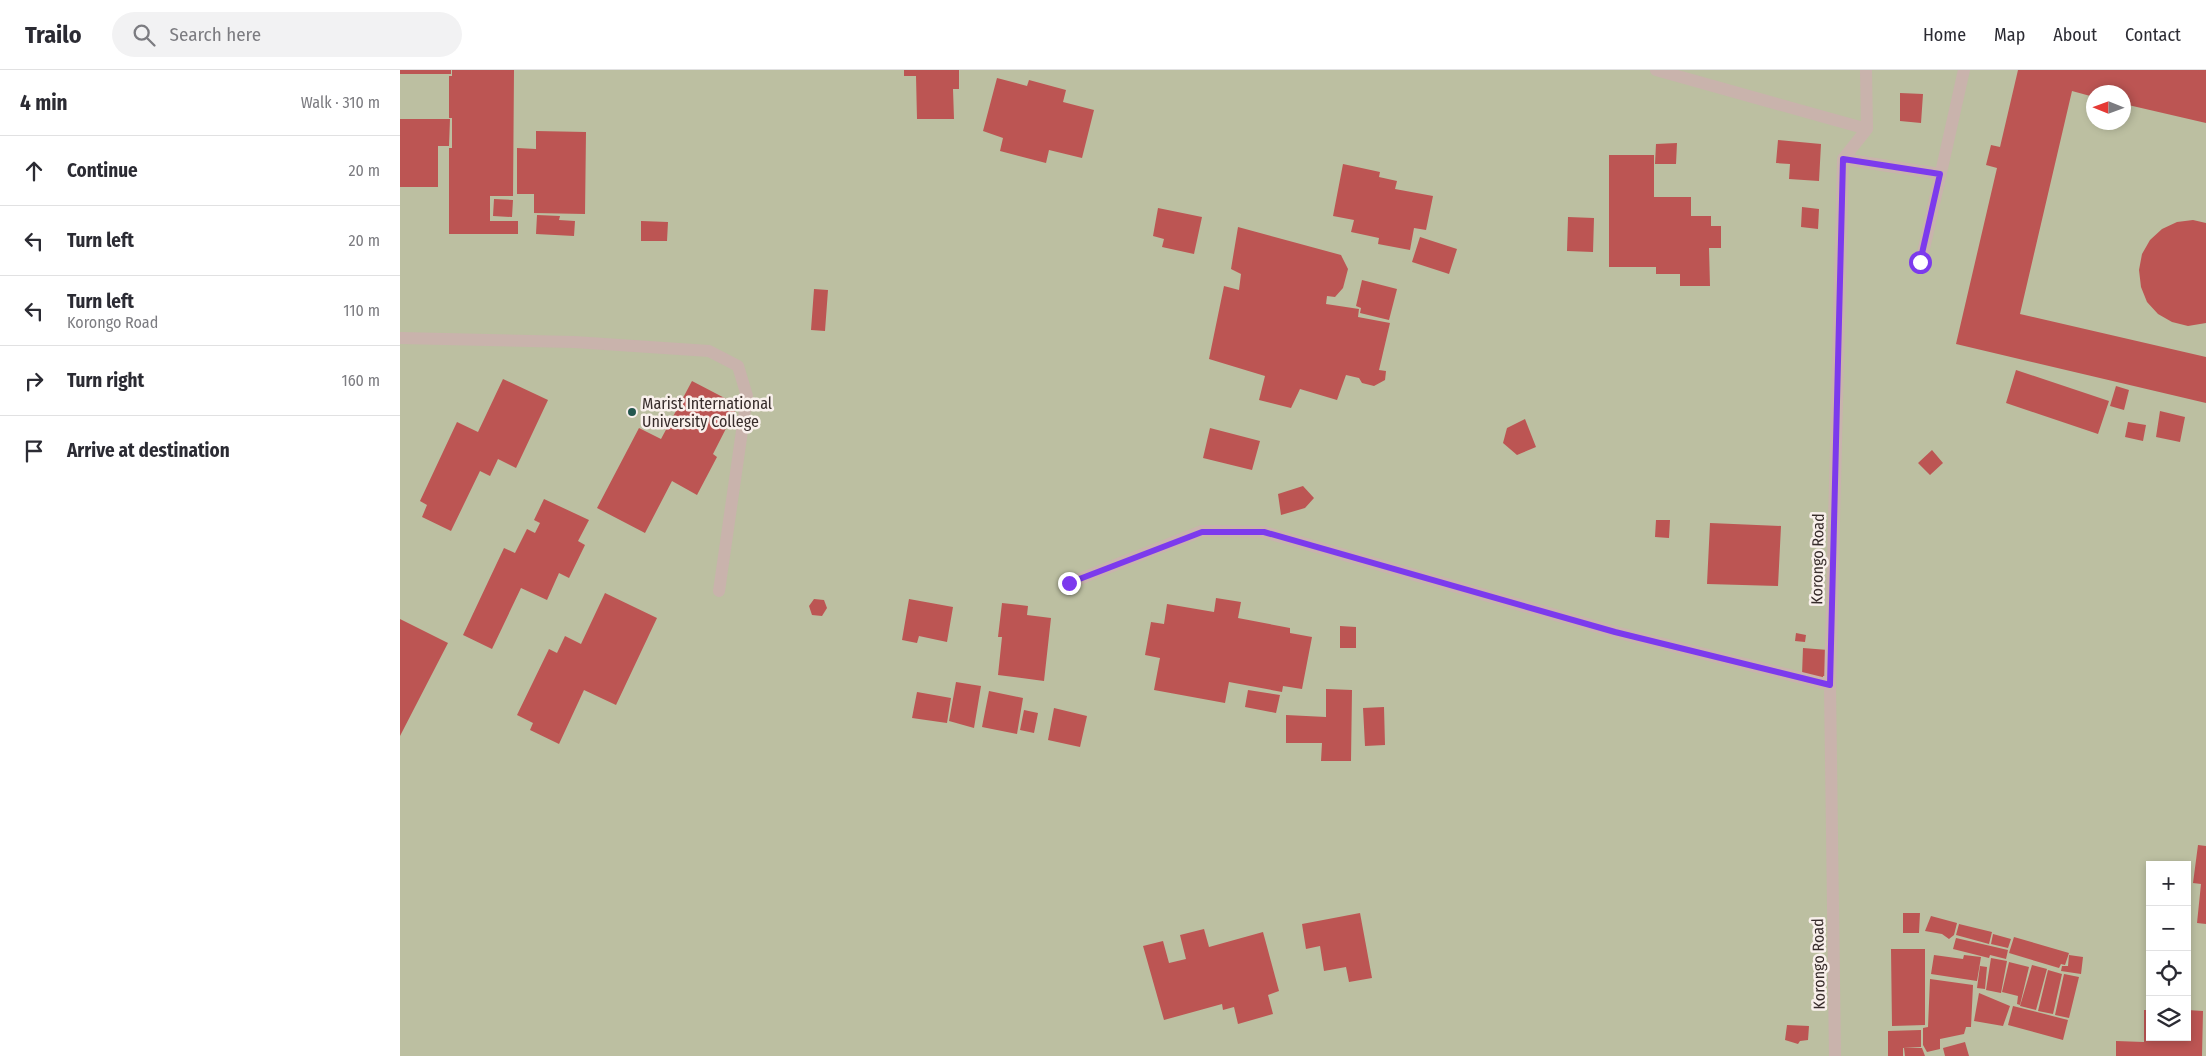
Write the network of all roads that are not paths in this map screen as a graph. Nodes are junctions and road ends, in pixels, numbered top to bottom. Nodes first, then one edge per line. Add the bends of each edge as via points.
1 (1656, 70) edge
2 (1866, 70) edge
3 (1964, 70) edge
4 (1866, 129) junction
5 (1843, 159) junction
6 (1940, 174) junction
7 (1920, 262) dead end
8 (400, 338) edge
9 (1069, 583) dead end
10 (719, 591) dead end
11 (1830, 685) junction
12 (1835, 1056) edge

1 - 4 street
2 - 4 street
3 - 6 street
4 - 5 street
5 - 6 street
5 - 11 street, Korongo Road
6 - 7 street
8 - 10 street via 574,342 709,351 738,366 747,396
9 - 11 street via 1202,532 1264,532 1615,632
11 - 12 street, Korongo Road

